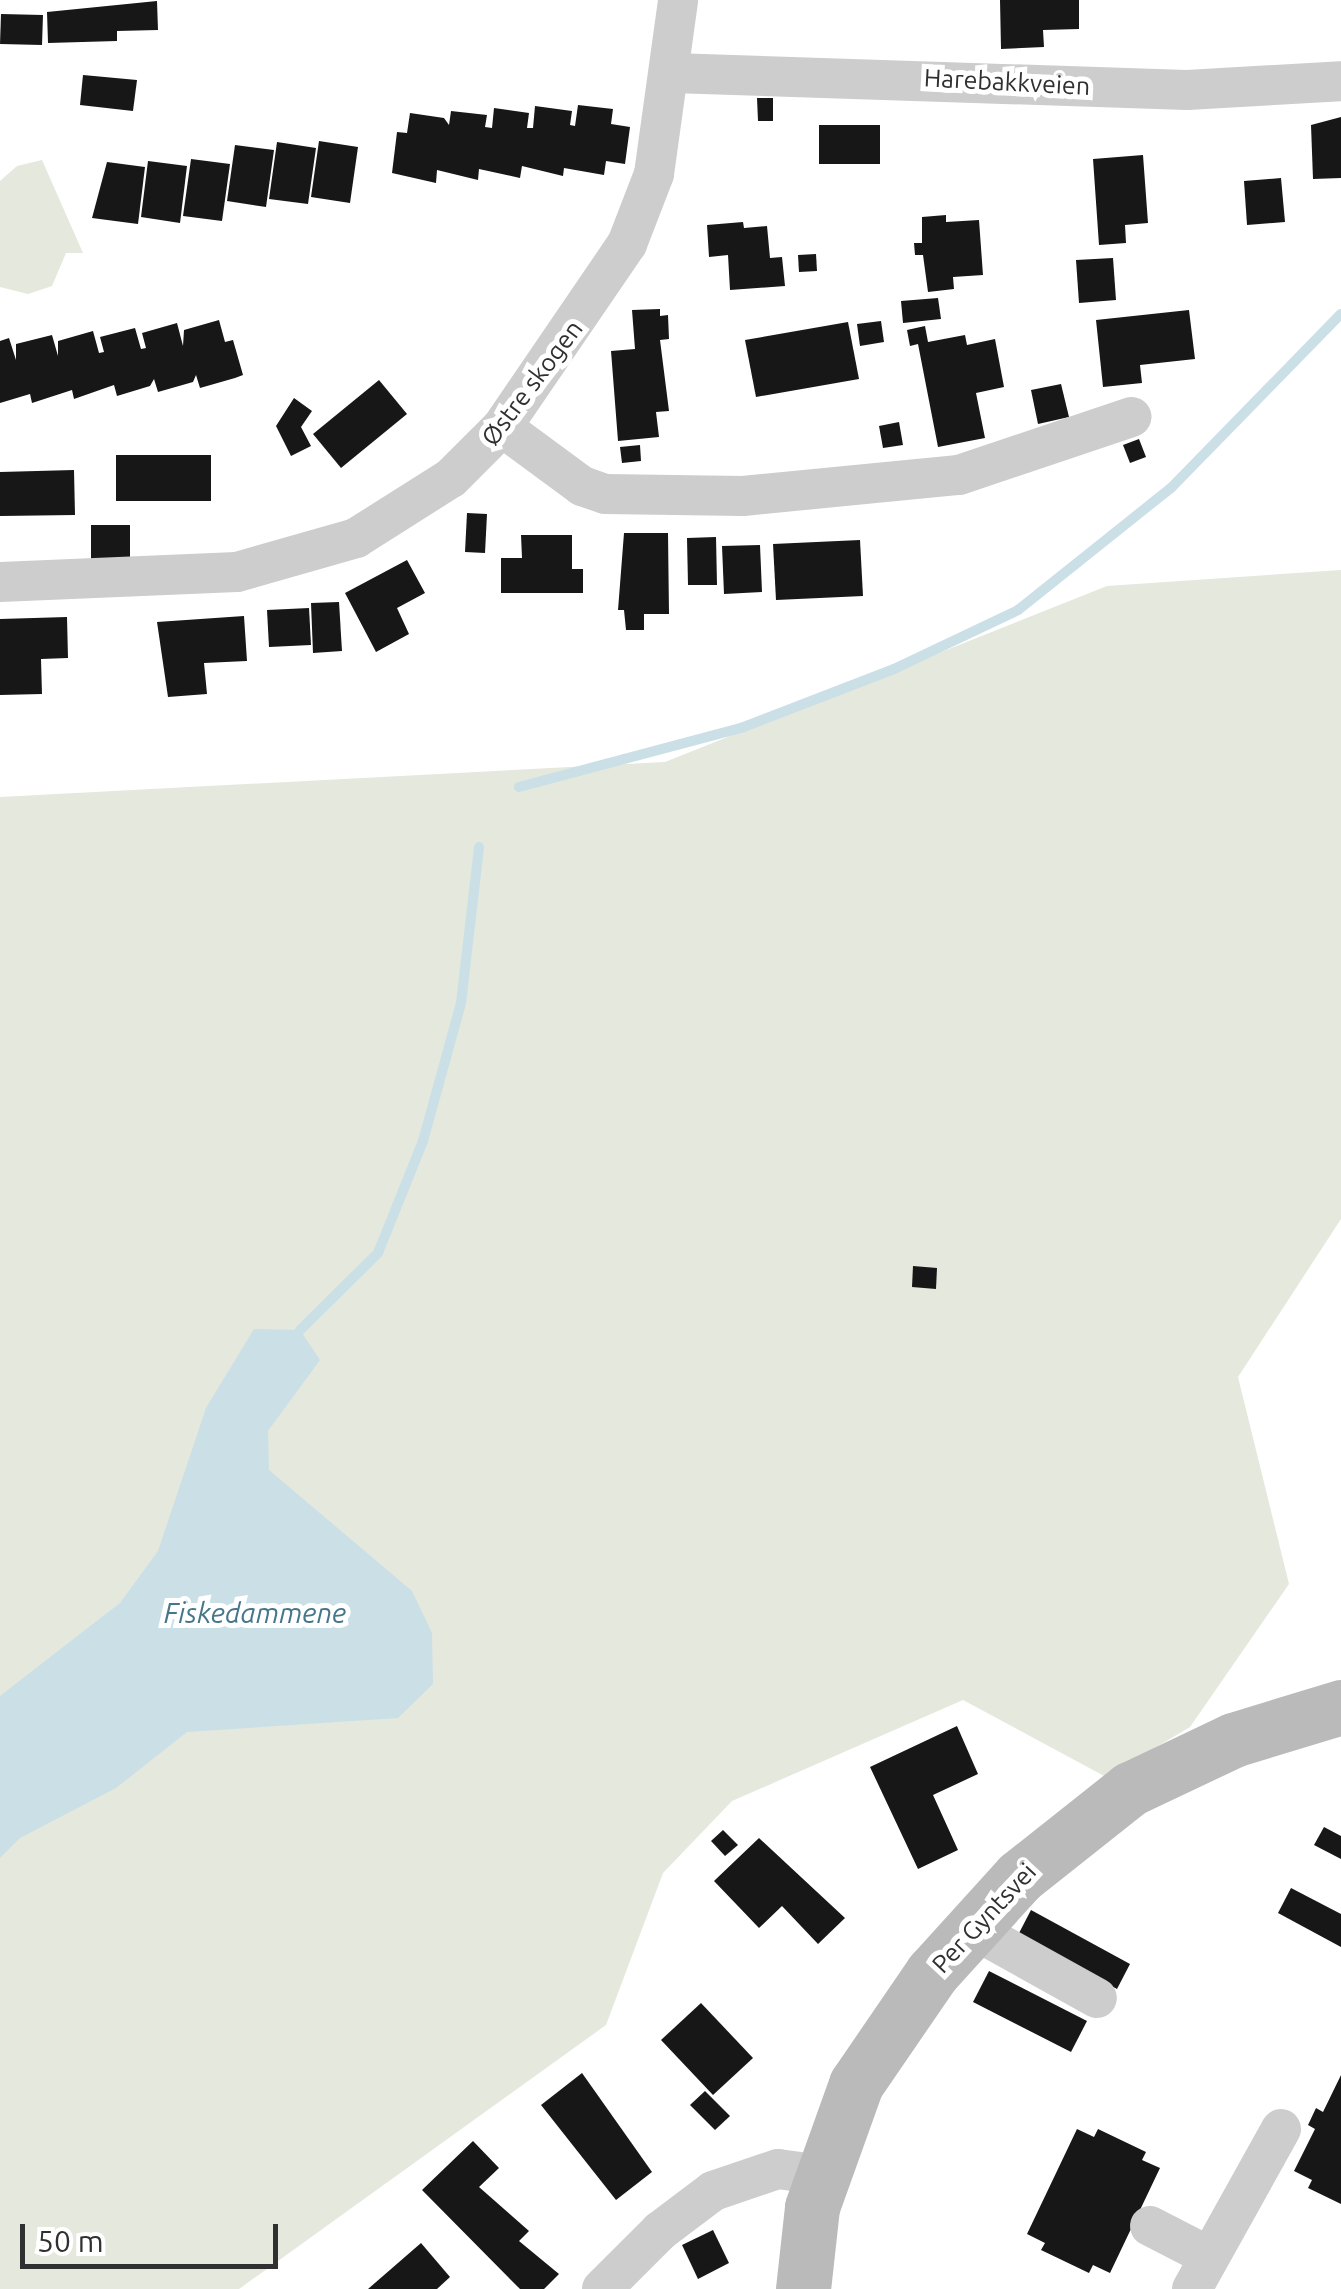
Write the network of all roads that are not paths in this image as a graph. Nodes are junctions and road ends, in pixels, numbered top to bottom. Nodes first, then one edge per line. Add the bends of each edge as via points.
1 (678, 0) edge
2 (672, 73) junction
3 (1341, 81) edge
4 (1131, 416) dead end
5 (502, 427) junction
6 (0, 582) edge
7 (1341, 1707) edge
8 (971, 1928) junction
9 (1097, 1998) dead end
10 (1281, 2129) dead end
11 (821, 2175) junction
12 (1150, 2226) dead end
13 (1200, 2273) edge
14 (602, 2289) edge
15 (803, 2289) edge

1 - 2 street, Østre skogen
2 - 3 street, Harebakkveien via 1187,90
2 - 5 street, Østre skogen via 654,174 627,244
4 - 5 street via 959,475 743,496 605,494 582,486
5 - 6 street, Østre skogen via 423,500 330,548 185,578
7 - 8 street, Per Gyntsvei via 1233,1740 1130,1789 1055,1843
8 - 9 street
8 - 11 street, Per Gyntsvei via 902,2012 856,2084
10 - 13 street
11 - 14 street via 778,2168 714,2191 660,2231
11 - 15 street, Per Gyntsvei
12 - 13 street

